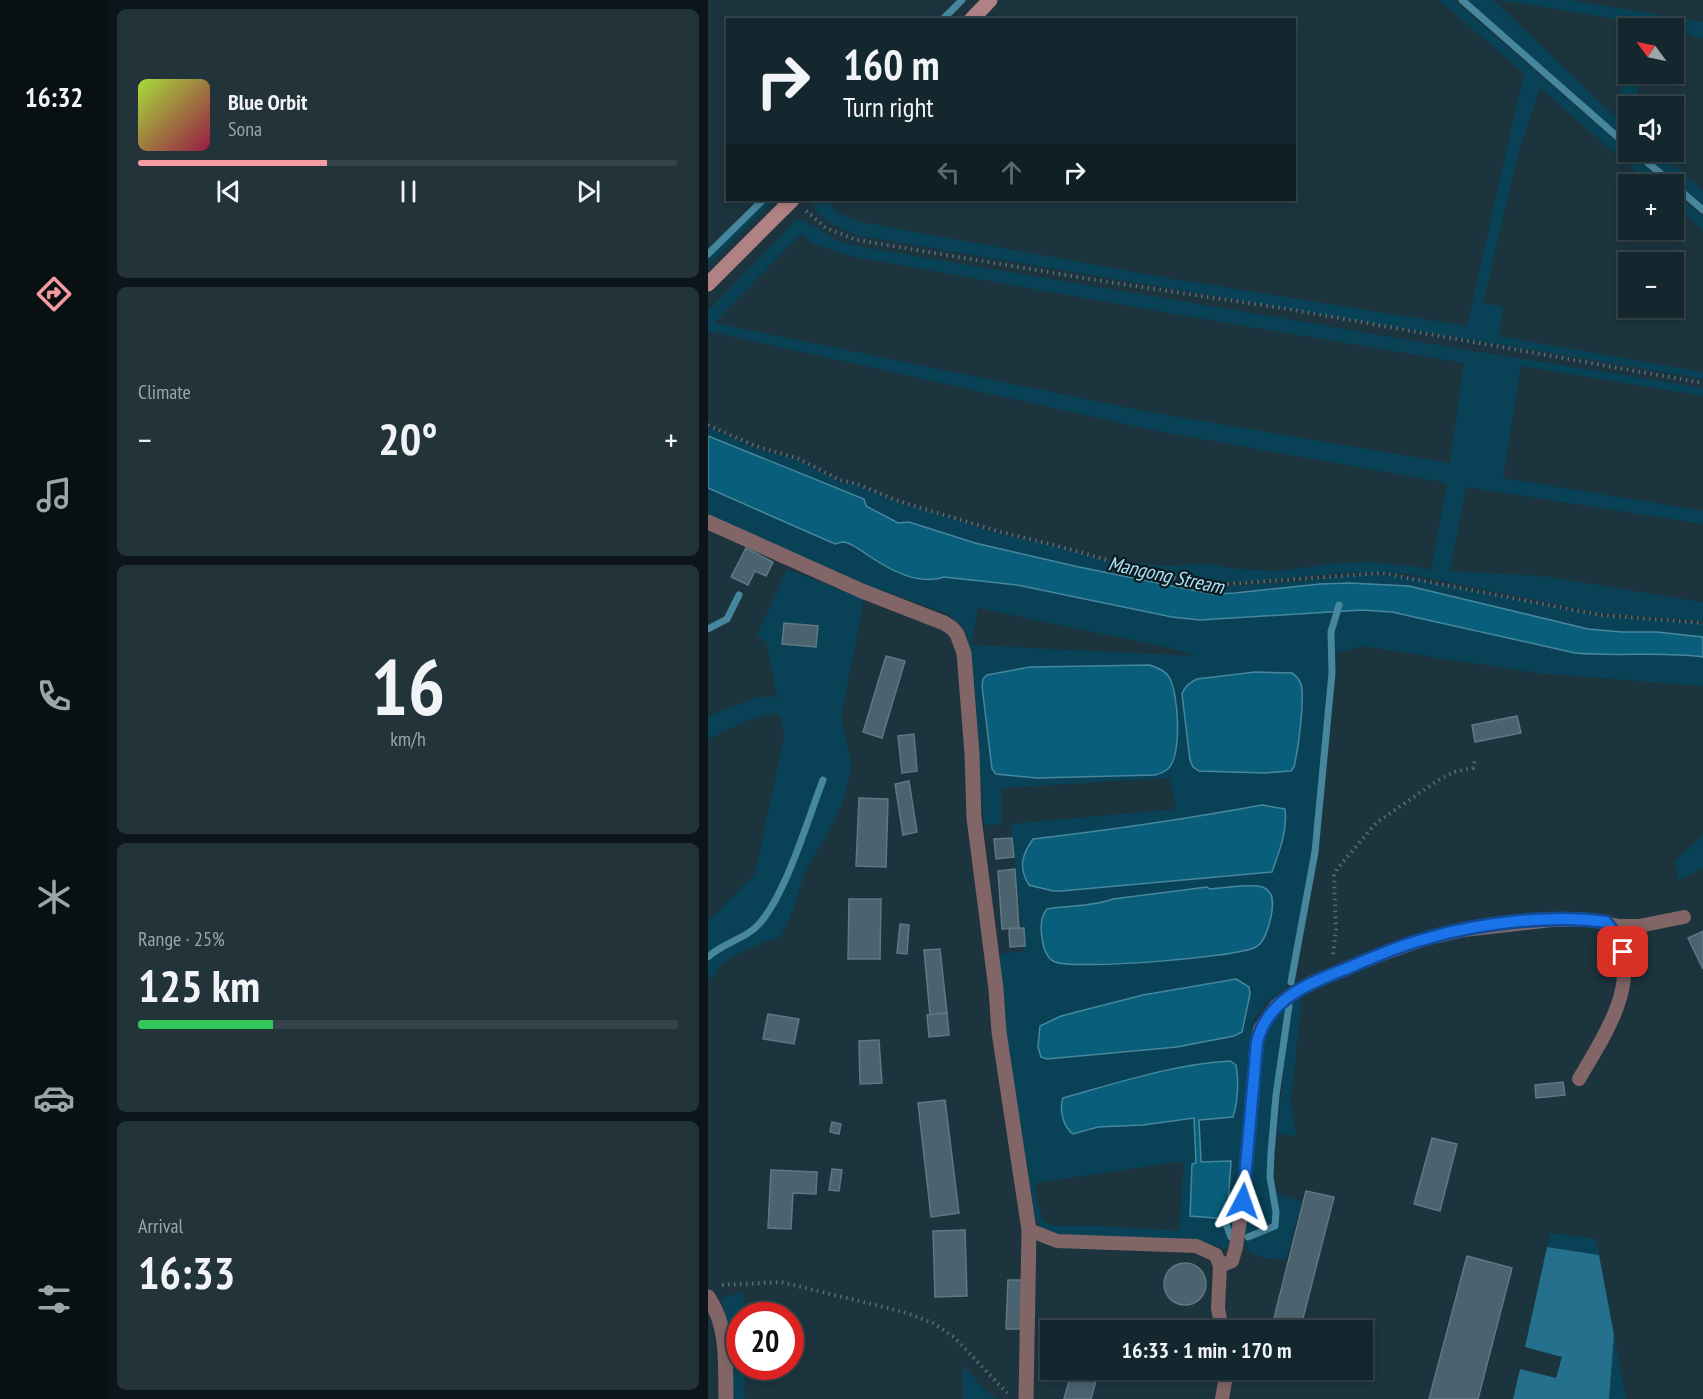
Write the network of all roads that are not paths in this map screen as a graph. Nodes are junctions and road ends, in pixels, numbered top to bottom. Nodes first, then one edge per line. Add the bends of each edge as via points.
1 (990, 0) edge
2 (972, 18) edge
3 (796, 203) edge
4 (708, 284) edge
5 (708, 522) edge
6 (1684, 917) dead end
7 (1606, 922) junction
8 (1580, 1079) dead end
9 (1029, 1230) junction
10 (1220, 1266) junction
11 (708, 1297) edge
12 (1220, 1320) edge
13 (1225, 1380) edge
14 (726, 1399) edge
15 (1026, 1399) edge
16 (1222, 1399) edge

1 - 2 main road
3 - 4 main road
5 - 9 street via 862,591 944,622 957,634 964,653 974,818 999,1032
6 - 7 lane via 1639,926
7 - 8 lane via 1618,938 1625,972 1621,995 1608,1026
7 - 10 lane via 1552,920 1464,930 1425,939 1313,982 1276,1006 1260,1029 1254,1065 1236,1247 1232,1262
9 - 10 lane via 1057,1241 1196,1246 1216,1255
9 - 15 street
10 - 12 lane
11 - 14 street via 724,1333
13 - 16 lane

